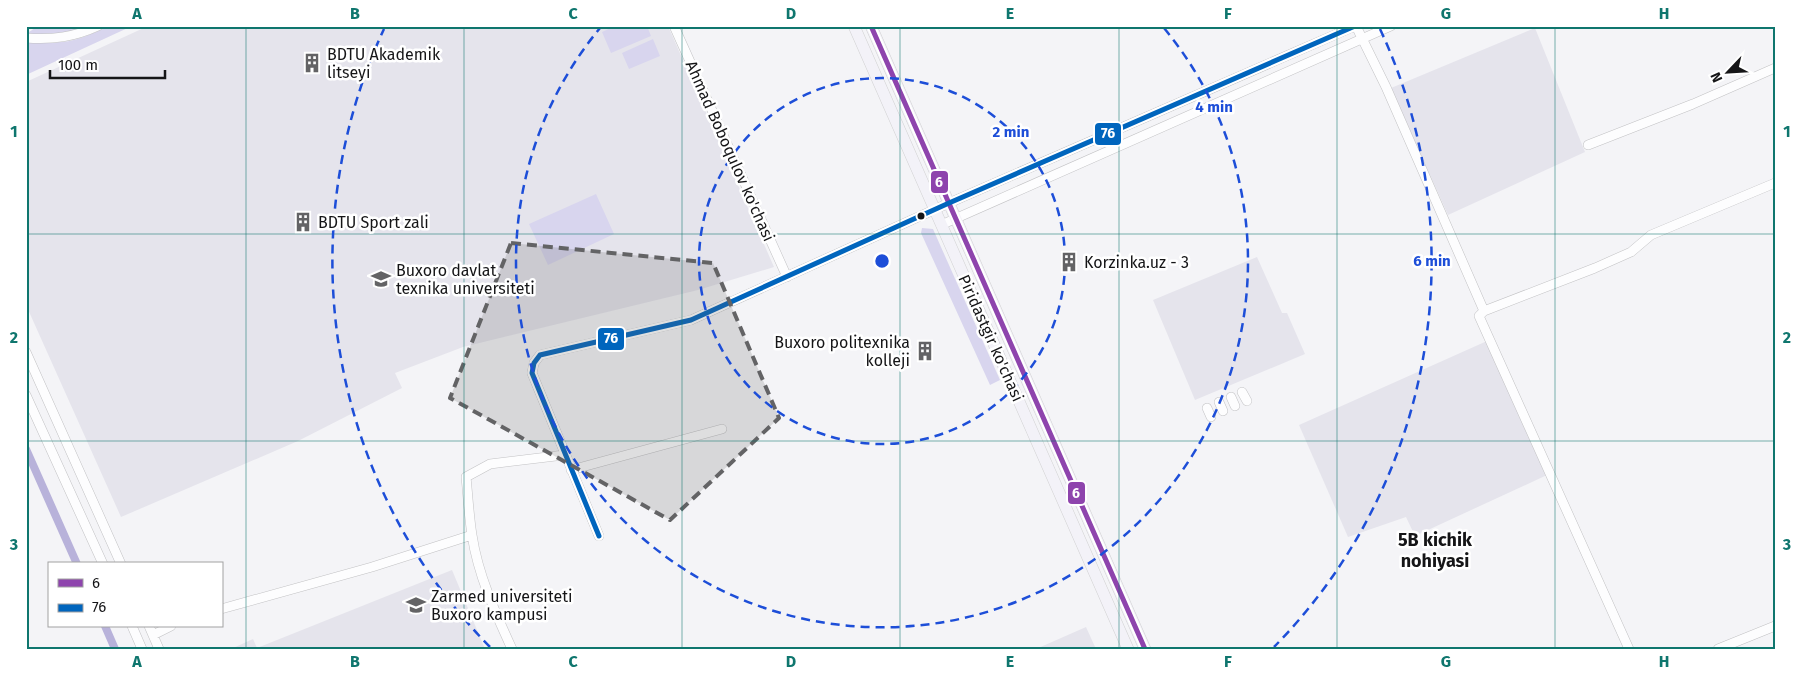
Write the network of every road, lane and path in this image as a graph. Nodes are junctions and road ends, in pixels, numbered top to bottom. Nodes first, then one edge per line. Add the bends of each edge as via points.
1 (98, 26) edge
2 (674, 26) edge
3 (854, 26) edge
4 (870, 26) edge
5 (1355, 26) edge
6 (1391, 26) edge
7 (26, 38) edge
8 (1362, 39) junction
9 (1775, 68) edge
10 (1588, 145) dead end
11 (1775, 183) edge
12 (948, 203) junction
13 (934, 210) junction
14 (955, 218) junction
15 (941, 225) junction
16 (787, 277) junction
17 (1484, 311) junction
18 (26, 352) edge
19 (1242, 392) dead end
20 (26, 396) edge
21 (1231, 397) dead end
22 (1246, 401) dead end
23 (1219, 402) dead end
24 (1235, 406) dead end
25 (1207, 408) dead end
26 (1223, 412) dead end
27 (1211, 417) dead end
28 (722, 429) dead end
29 (564, 454) junction
30 (571, 470) junction
31 (472, 535) junction
32 (599, 536) dead end
33 (102, 562) edge
34 (120, 562) edge
35 (222, 609) edge
36 (1775, 626) edge
37 (133, 628) edge
38 (151, 630) edge
39 (142, 649) edge
40 (159, 649) edge
41 (512, 649) edge
42 (1128, 649) edge
43 (1145, 649) edge
44 (1629, 649) edge
45 (1718, 649) edge

1 - 7 street via 68,37 48,40
2 - 16 street, Ahmad Boboqulov ko'chasi
3 - 13 main road, Piridastgir ko'chasi
4 - 12 main road, Piridastgir ko'chasi
5 - 8 street
5 - 12 street
6 - 8 street
8 - 14 street
8 - 17 street
9 - 10 street
11 - 17 street via 1651,235 1631,252 1595,268
12 - 13 street
12 - 14 main road, Piridastgir ko'chasi
13 - 15 main road, Piridastgir ko'chasi
13 - 16 street
14 - 15 street
14 - 43 main road, Piridastgir ko'chasi
15 - 42 main road, Piridastgir ko'chasi
16 - 29 street via 691,320 540,355 532,373
17 - 44 street via 1478,316
18 - 34 street
19 - 22 street
20 - 33 street
21 - 24 street
23 - 26 street
25 - 27 street
28 - 30 street
29 - 30 street
29 - 31 street via 490,464 466,477
30 - 32 street
31 - 35 street
31 - 41 street via 490,601
36 - 45 street
37 - 39 street
38 - 40 street

